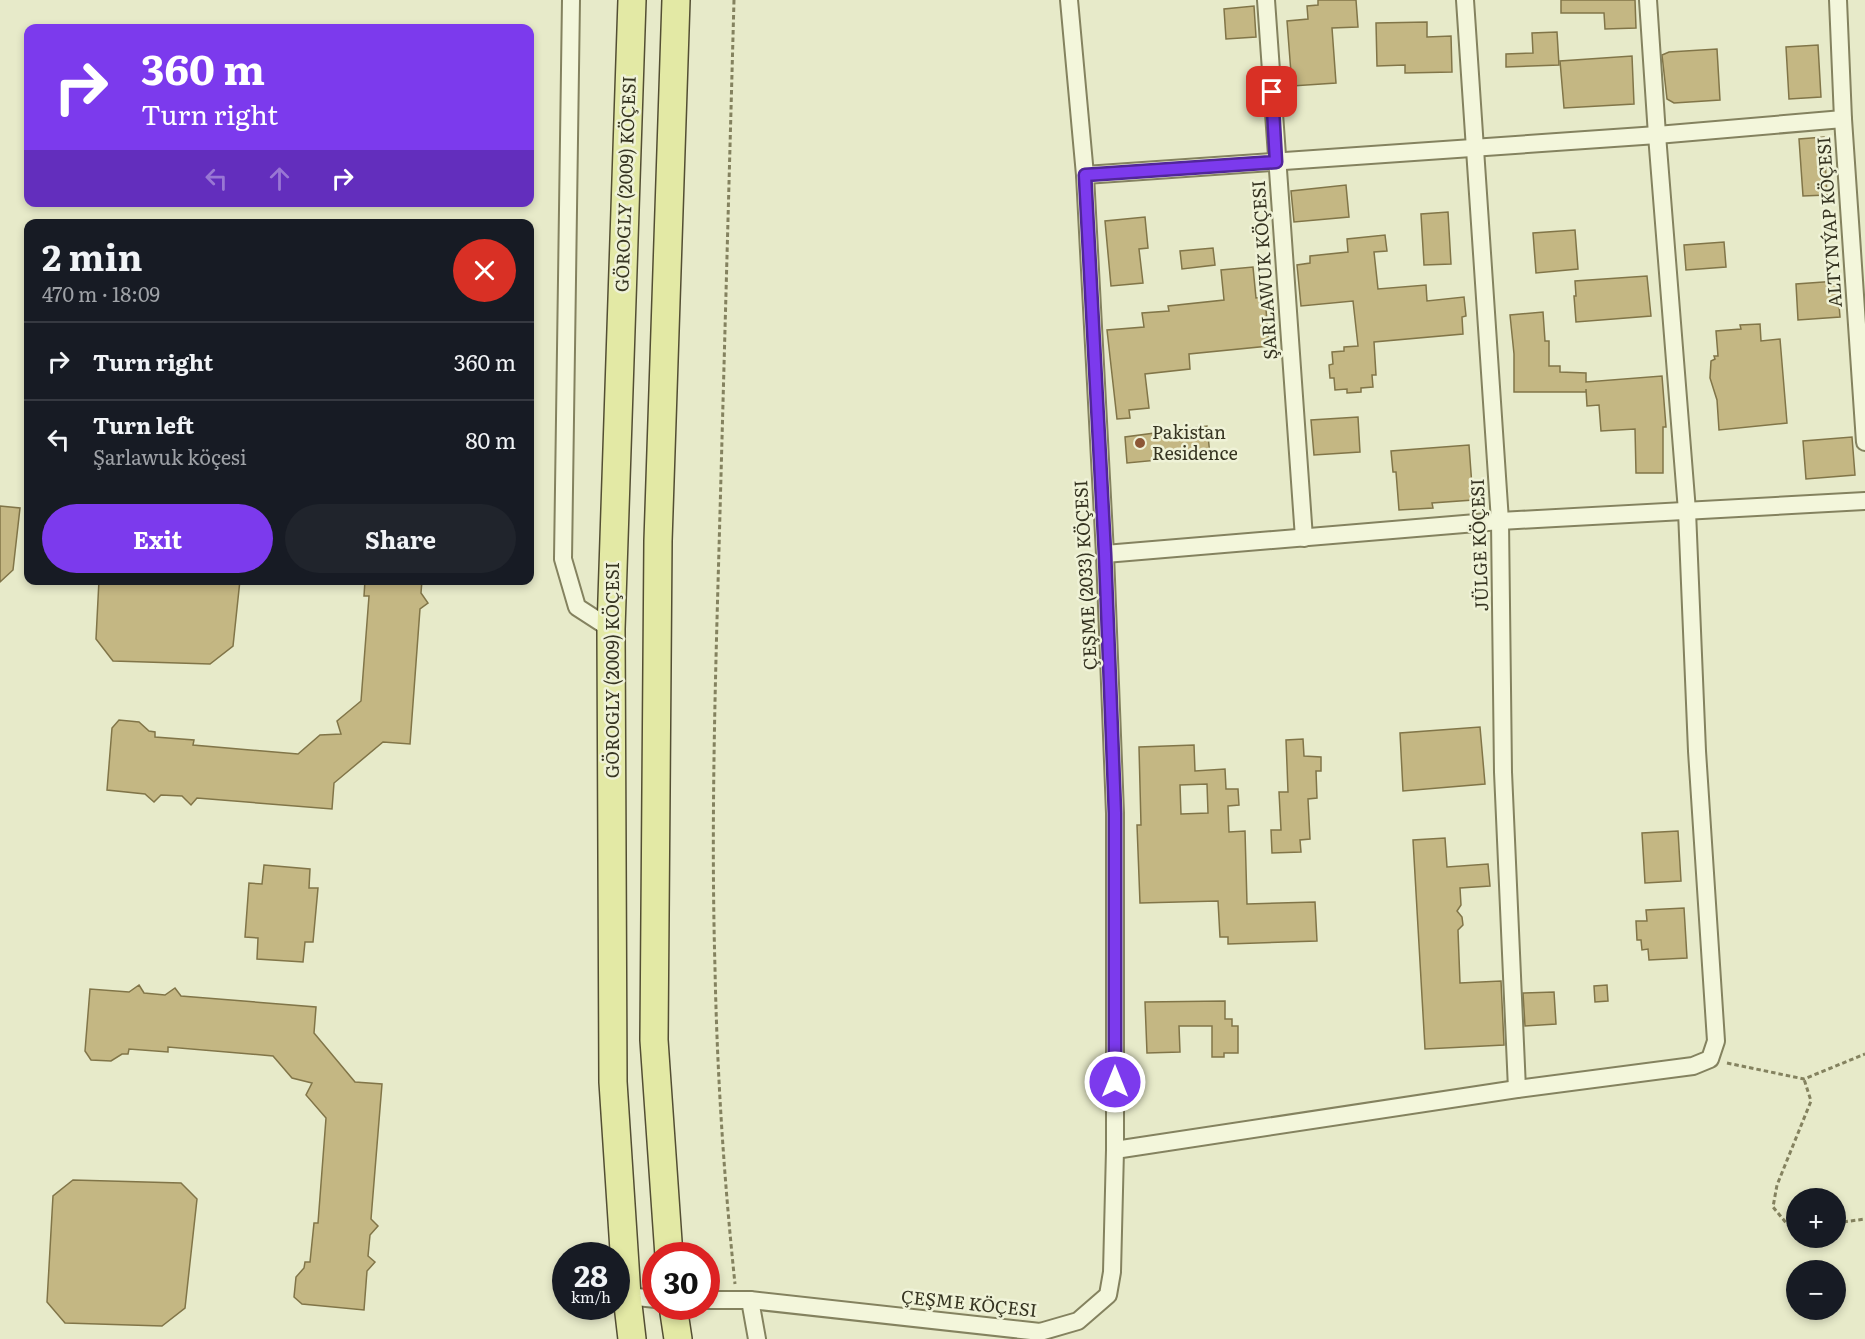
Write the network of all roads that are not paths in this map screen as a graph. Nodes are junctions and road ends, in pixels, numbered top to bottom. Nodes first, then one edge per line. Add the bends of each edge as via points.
1 (571, 0) edge
2 (632, 0) edge
3 (676, 0) edge
4 (1069, 0) edge
5 (1266, 0) edge
6 (1465, 0) edge
7 (1648, 0) edge
8 (1838, 0) edge
9 (1843, 119) junction
10 (1657, 135) junction
11 (1476, 148) junction
12 (1276, 162) junction
13 (1085, 175) junction
14 (1865, 442) edge
15 (1865, 501) edge
16 (1687, 511) junction
17 (1500, 521) junction
18 (1304, 538) junction
19 (1105, 554) junction
20 (611, 629) junction
21 (1517, 1089) junction
22 (1115, 1150) junction
23 (623, 1242) edge
24 (668, 1242) edge
25 (720, 1300) edge
26 (743, 1300) junction
27 (630, 1320) edge
28 (675, 1320) edge
29 (632, 1339) edge
30 (678, 1339) edge
31 (757, 1339) edge

1 - 20 street via 563,559 577,607
2 - 20 main road, GÖROGLY (2009) KÖÇESI
3 - 24 main road via 658,542 654,1040
4 - 13 street, ÇEŞME (2033) KÖÇESI
5 - 12 street, ŞARLAWUK KÖÇESI
6 - 11 street, JÜLGE KÖÇESI
7 - 10 street
8 - 9 street, ALTYNÝAP KÖÇESI
9 - 10 street
9 - 14 street, ALTYNÝAP KÖÇESI
10 - 11 street
10 - 16 street
11 - 12 street
11 - 17 street, JÜLGE KÖÇESI
12 - 13 street
12 - 18 street, ŞARLAWUK KÖÇESI
13 - 19 street, ÇEŞME (2033) KÖÇESI
15 - 16 street
16 - 17 street
16 - 21 street via 1716,1041 1710,1059 1693,1066
17 - 18 street
17 - 21 street, JÜLGE KÖÇESI via 1503,772
18 - 19 street
19 - 22 street, ÇEŞME (2033) KÖÇESI via 1115,813
20 - 23 main road, GÖROGLY (2009) KÖÇESI via 613,1082
21 - 22 street
22 - 26 street, ÇEŞME KÖÇESI via 1108,1295 1078,1321 1040,1332
25 - 26 street, ÇEŞME KÖÇESI
26 - 31 street
27 - 29 main road, GÖROGLY (2009) KÖÇESI
28 - 30 main road

